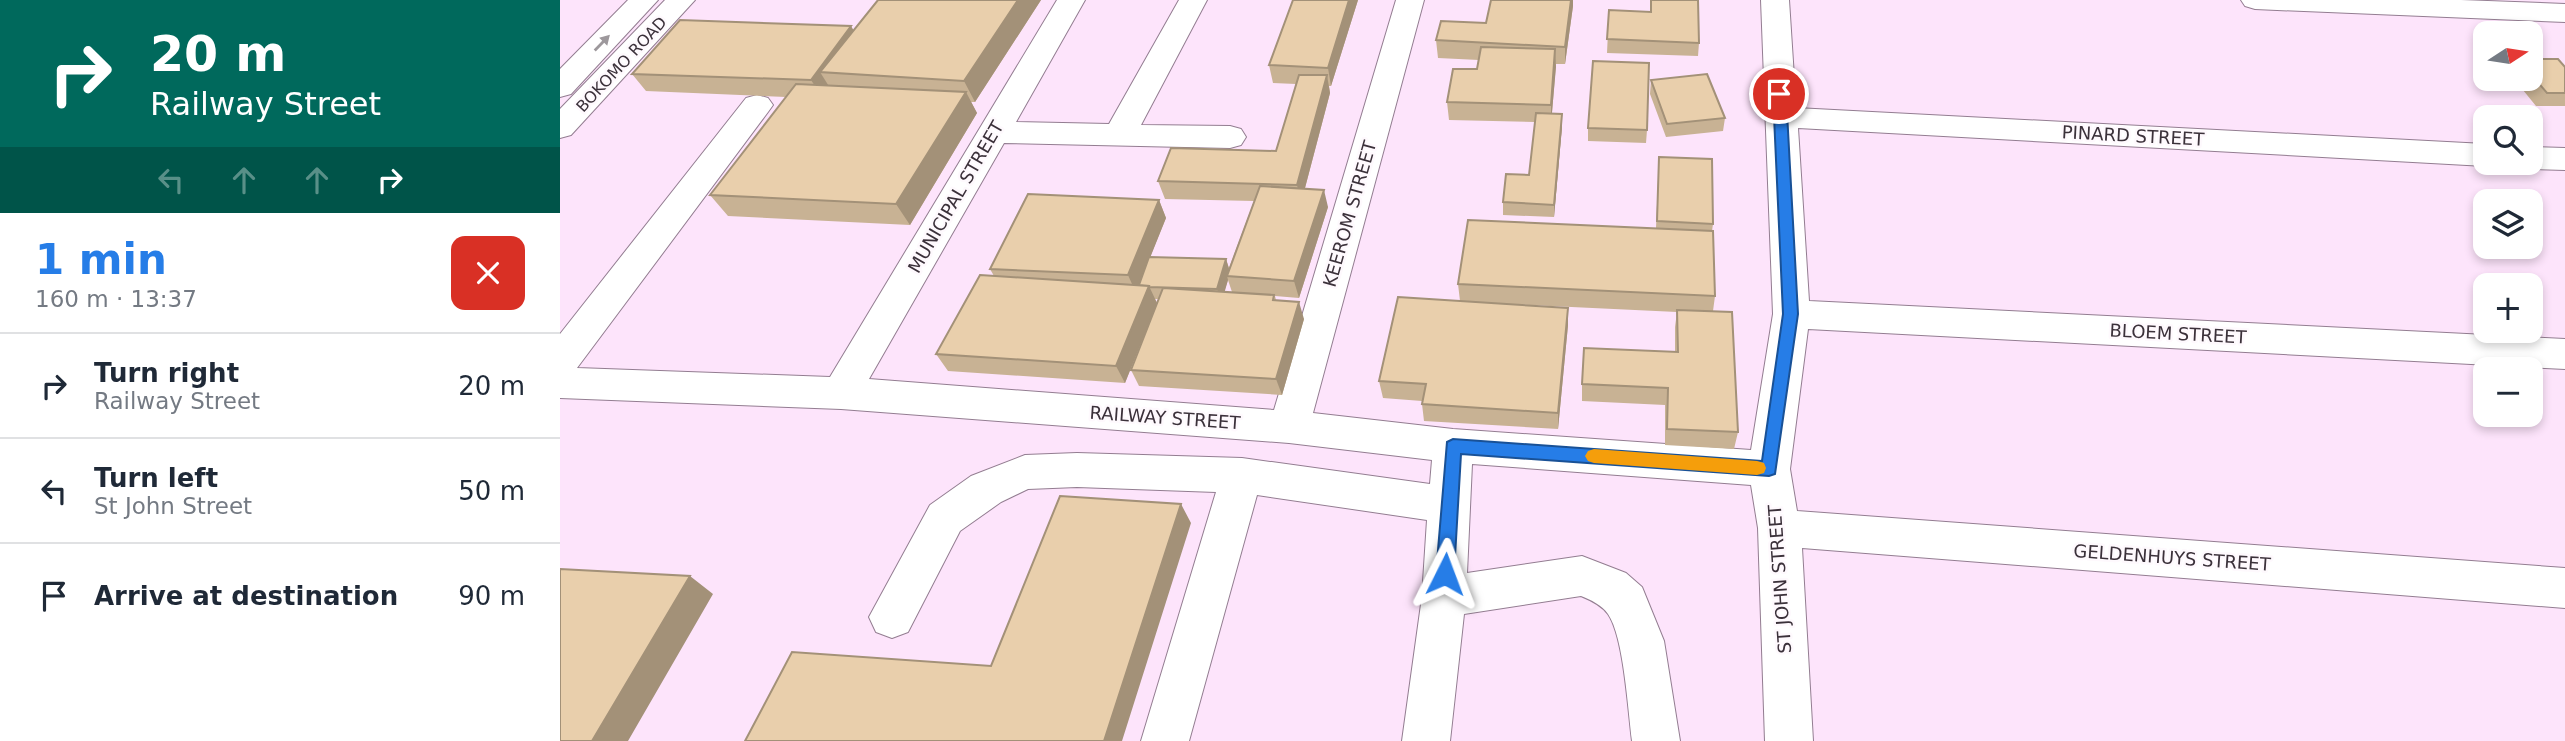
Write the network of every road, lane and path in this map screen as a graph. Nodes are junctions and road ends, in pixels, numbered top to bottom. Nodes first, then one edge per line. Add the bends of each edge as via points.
1 (644, 0) edge
2 (681, 0) edge
3 (1071, 0) edge
4 (1193, 0) edge
5 (1410, 0) edge
6 (1775, 0) edge
7 (2255, 0) edge
8 (2565, 13) edge
9 (560, 87) edge
10 (757, 105) edge
11 (1780, 117) junction
12 (560, 128) edge
13 (994, 132) junction
14 (1119, 135) junction
15 (1230, 137) dead end
16 (2473, 154) edge
17 (2543, 158) edge
18 (2565, 159) edge
19 (1791, 314) junction
20 (2565, 354) edge
21 (560, 362) edge
22 (560, 383) edge
23 (841, 393) junction
24 (1289, 428) junction
25 (1453, 446) junction
26 (1769, 469) junction
27 (1242, 475) junction
28 (1449, 505) junction
29 (1779, 528) junction
30 (2565, 588) edge
31 (1444, 597) junction
32 (892, 617) dead end
33 (1165, 741) edge
34 (1426, 741) edge
35 (1656, 741) edge
36 (1789, 741) edge

9 -> 1 street, BOKOMO ROAD
2 - 12 street, BOKOMO ROAD
3 - 13 street, MUNICIPAL STREET
4 - 14 street
5 - 24 street, KEEROM STREET
6 - 11 street, ST JOHN STREET
7 - 8 street
10 - 21 street
11 - 16 street, PINARD STREET
11 - 19 street, ST JOHN STREET
13 - 14 street
13 - 23 street, MUNICIPAL STREET
14 - 15 street
17 - 18 street
19 - 20 street, BLOEM STREET
19 - 26 street, ST JOHN STREET
22 - 23 street, RAILWAY STREET
23 - 24 street, RAILWAY STREET
24 - 25 street, RAILWAY STREET
25 - 26 street, RAILWAY STREET
25 - 28 street
26 - 29 street, ST JOHN STREET
27 - 28 street
27 - 32 street via 1025,471 986,489 945,518
27 - 33 street
28 - 31 street
29 - 30 street, GELDENHUYS STREET
29 - 36 street, ST JOHN STREET
31 - 34 street
31 - 35 street via 1582,576 1609,587 1626,601 1640,641

